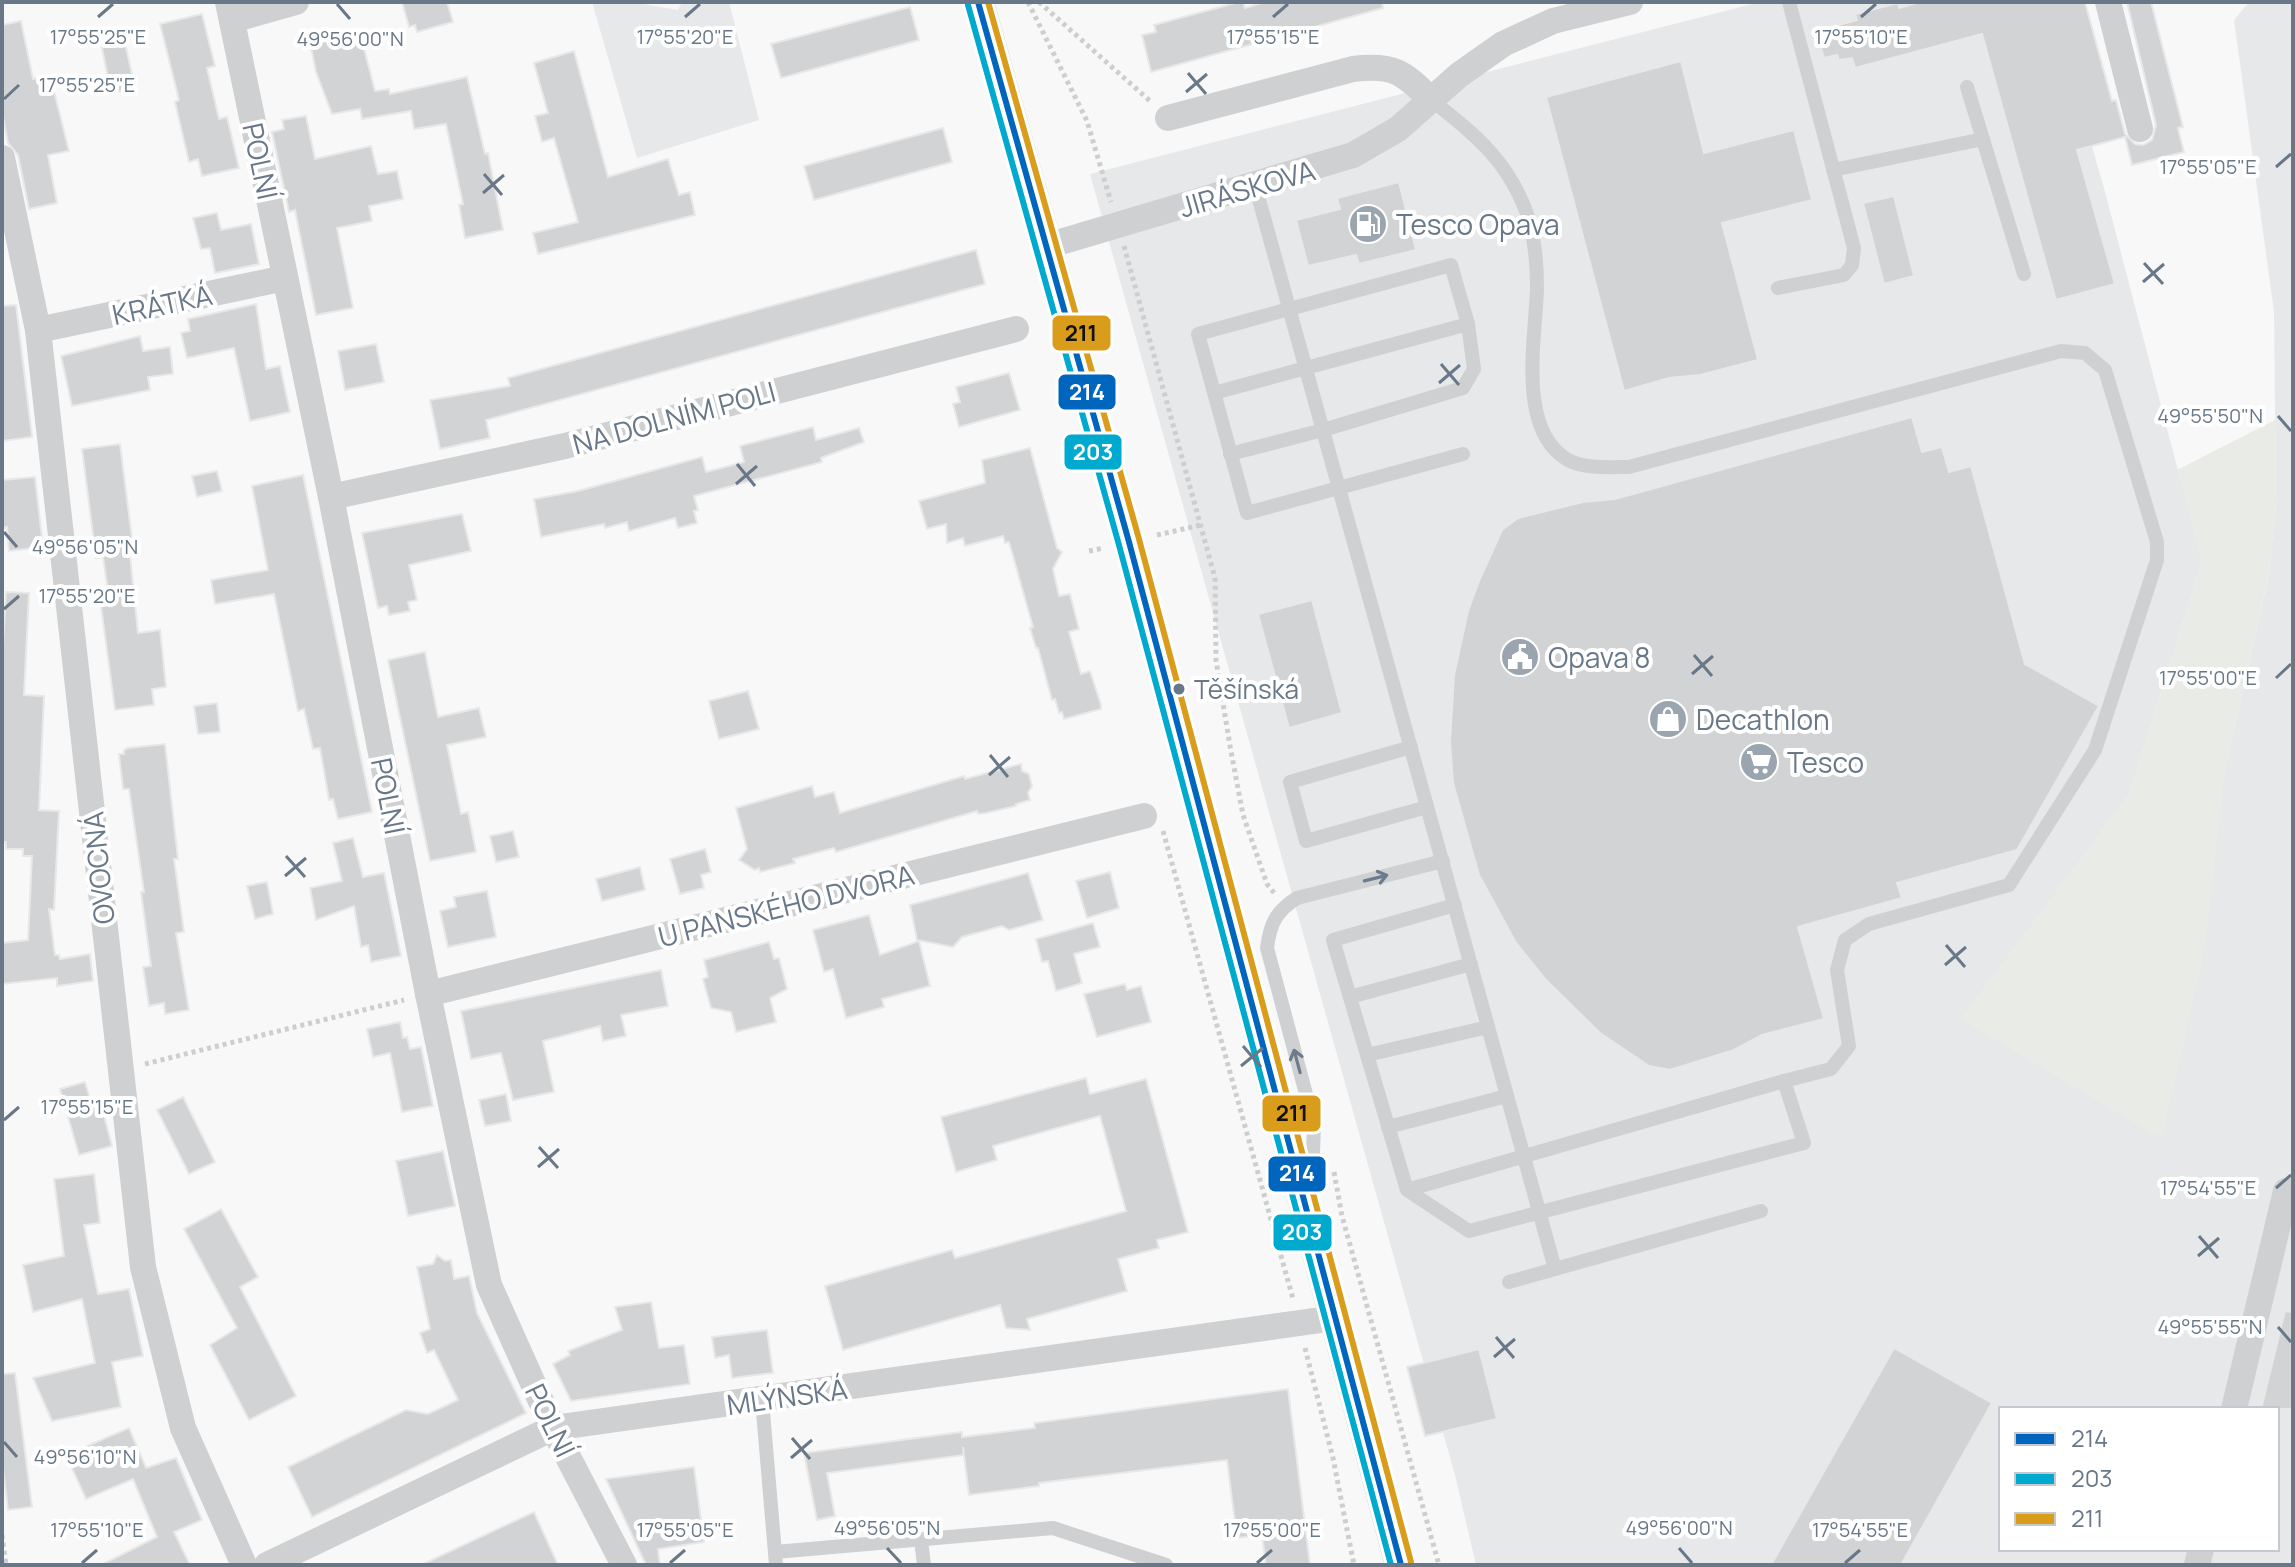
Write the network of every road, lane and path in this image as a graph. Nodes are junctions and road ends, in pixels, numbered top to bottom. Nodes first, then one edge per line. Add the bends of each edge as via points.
1 (296, 2) edge
2 (978, 2) edge
3 (1028, 2) edge
4 (1039, 2) edge
5 (1630, 2) edge
6 (1789, 2) edge
7 (2108, 2) edge
8 (230, 11) edge
9 (1967, 87) dead end
10 (1430, 99) junction
11 (1168, 118) joint
12 (2140, 129) dead end
13 (1983, 139) junction
14 (2, 158) edge
15 (1833, 170) junction
16 (1255, 185) junction
17 (1119, 226) junction
18 (1047, 246) junction
19 (2024, 274) dead end
20 (285, 278) junction
21 (1778, 288) dead end
22 (1290, 309) junction
23 (1468, 324) junction
24 (1016, 329) dead end
25 (38, 330) junction
26 (1306, 368) junction
27 (1214, 393) junction
28 (1323, 430) junction
29 (1230, 454) junction
30 (1463, 454) dead end
31 (1340, 487) junction
32 (331, 497) junction
33 (1411, 747) junction
34 (1427, 807) junction
35 (1153, 820) joint
36 (1443, 861) junction
37 (1455, 905) junction
38 (1284, 906) junction
39 (1471, 964) junction
40 (428, 994) junction
41 (1350, 997) junction
42 (1488, 1027) junction
43 (1367, 1055) junction
44 (121, 1070) junction
45 (1784, 1081) junction
46 (1507, 1096) junction
47 (1388, 1127) junction
48 (1524, 1156) junction
49 (1331, 1159) dead end
50 (1407, 1190) junction
51 (2286, 1191) dead end
52 (1761, 1211) dead end
53 (1539, 1214) junction
54 (1310, 1221) junction
55 (1555, 1269) junction
56 (1509, 1282) dead end
57 (1335, 1318) junction
58 (1299, 1323) junction
59 (762, 1400) junction
60 (2234, 1407) edge
61 (553, 1428) junction
62 (2, 1535) edge
63 (921, 1540) junction
64 (775, 1558) edge
65 (6, 1565) edge
66 (244, 1565) edge
67 (267, 1565) edge
68 (624, 1565) edge
69 (924, 1565) edge
70 (1166, 1565) edge
71 (1354, 1565) edge
72 (1401, 1565) edge
73 (1439, 1565) edge

1 - 8 street
2 - 18 street
3 - 17 path via 1087,121
4 - 11 path
5 - 10 street, JIRÁSKOVA via 1553,21 1503,44
6 - 15 lane
7 - 12 street
8 - 20 street, POLNÍ
9 - 13 lane
10 - 11 street via 1392,68 1372,66
10 - 16 street, JIRÁSKOVA via 1398,129 1353,155
10 - 45 lane via 1491,151 1519,195 1535,250 1535,409 1546,439 1569,460 1629,467 2061,351 2085,353 2105,370 2157,542 2157,560 2095,750 2009,885 1869,924 1845,940 1837,970 1849,1046 1831,1069
13 - 15 lane
13 - 19 lane
14 - 25 street, OVOCNÁ
15 - 21 lane via 1854,248 1852,265 1844,275
16 - 17 street, JIRÁSKOVA
16 - 22 lane
17 - 18 street, JIRÁSKOVA
17 - 38 path via 1215,578 1216,660 1243,815 1267,884
18 - 54 street
20 - 25 street, KRÁTKÁ
20 - 32 street, POLNÍ
22 - 23 lane via 1451,265
22 - 26 lane
22 - 27 lane via 1198,334
23 - 26 lane
23 - 28 lane via 1474,369 1463,388
24 - 32 street, NA DOLNÍM POLI via 565,446
25 - 44 street, OVOCNÁ
26 - 27 lane
26 - 28 lane
27 - 29 lane
28 - 29 lane
28 - 31 lane
29 - 31 lane via 1247,513
30 - 31 lane
31 - 33 lane
32 - 40 street, POLNÍ
33 - 34 lane
33 - 34 lane via 1290,782 1306,841
34 - 36 lane
35 - 40 street, U PANSKÉHO DVORA
35 - 58 path
36 - 37 lane
38 -> 36 lane via 1297,898
37 - 39 lane
37 - 41 lane via 1333,940
54 -> 38 lane via 1314,1124 1267,948 1273,919
39 - 41 lane
39 - 42 lane
40 - 44 path
40 - 61 street, POLNÍ via 489,1285
41 - 43 lane
42 - 43 lane
42 - 46 lane
43 - 47 lane
44 - 66 street, OVOCNÁ via 147,1281 183,1428
45 - 48 lane
45 - 53 lane via 1804,1143
46 - 47 lane
46 - 48 lane
47 - 50 lane
48 - 50 lane
48 - 53 lane
49 - 73 path via 1342,1216
50 - 53 lane via 1469,1231
51 - 60 street
52 - 55 lane
53 - 55 lane
54 - 57 street
55 - 56 lane
57 - 58 street, MLÝNSKÁ
57 - 72 street
58 - 59 street, MLÝNSKÁ
58 - 71 path
59 - 61 street, MLÝNSKÁ
59 - 64 lane
61 - 67 street, MLÝNSKÁ
61 - 68 street, POLNÍ
62 - 65 path
63 - 64 lane
63 - 69 lane
63 - 70 lane via 1053,1528

